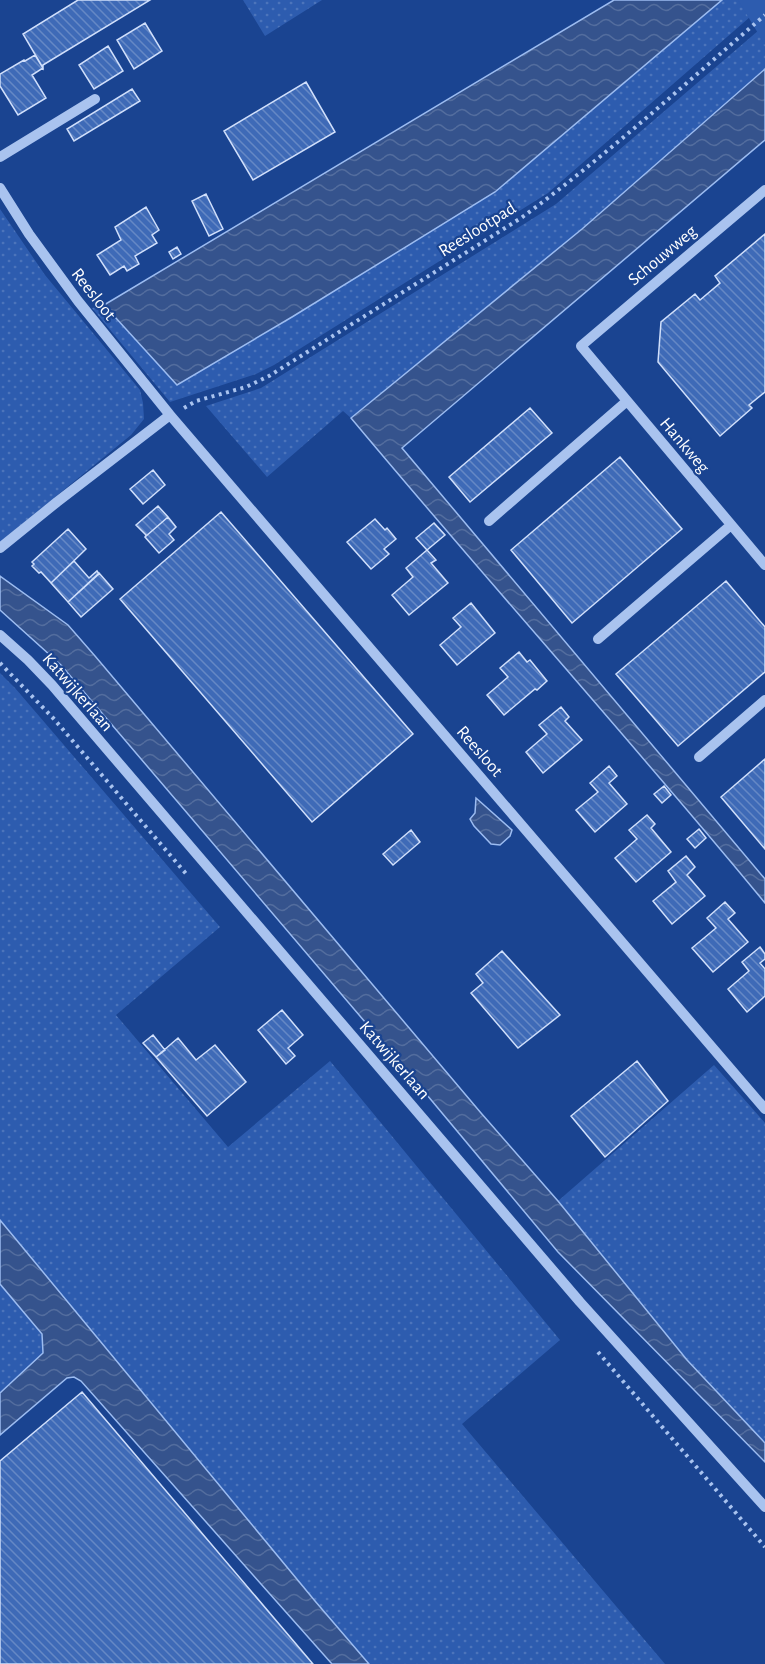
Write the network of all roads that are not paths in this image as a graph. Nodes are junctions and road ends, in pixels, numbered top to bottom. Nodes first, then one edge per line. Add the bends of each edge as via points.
1 (95, 99) dead end
2 (0, 157) edge
3 (765, 190) edge
4 (1, 192) edge
5 (581, 346) joint
6 (627, 401) junction
7 (170, 415) junction
8 (489, 521) dead end
9 (731, 525) junction
10 (0, 548) edge
11 (765, 566) edge
12 (0, 635) edge
13 (598, 639) dead end
14 (765, 700) edge
15 (699, 757) dead end
16 (765, 1108) edge
17 (765, 1506) edge

1 - 2 street
3 - 5 street, Schouwweg
4 - 7 street, Reesloot via 78,301
5 - 6 street, Hankweg
6 - 8 street
6 - 9 street, Hankweg
7 - 10 street
7 - 16 street, Reesloot
9 - 11 street, Hankweg
9 - 13 street
12 - 17 street, Katwijkerlaan via 52,685 580,1302
14 - 15 street

